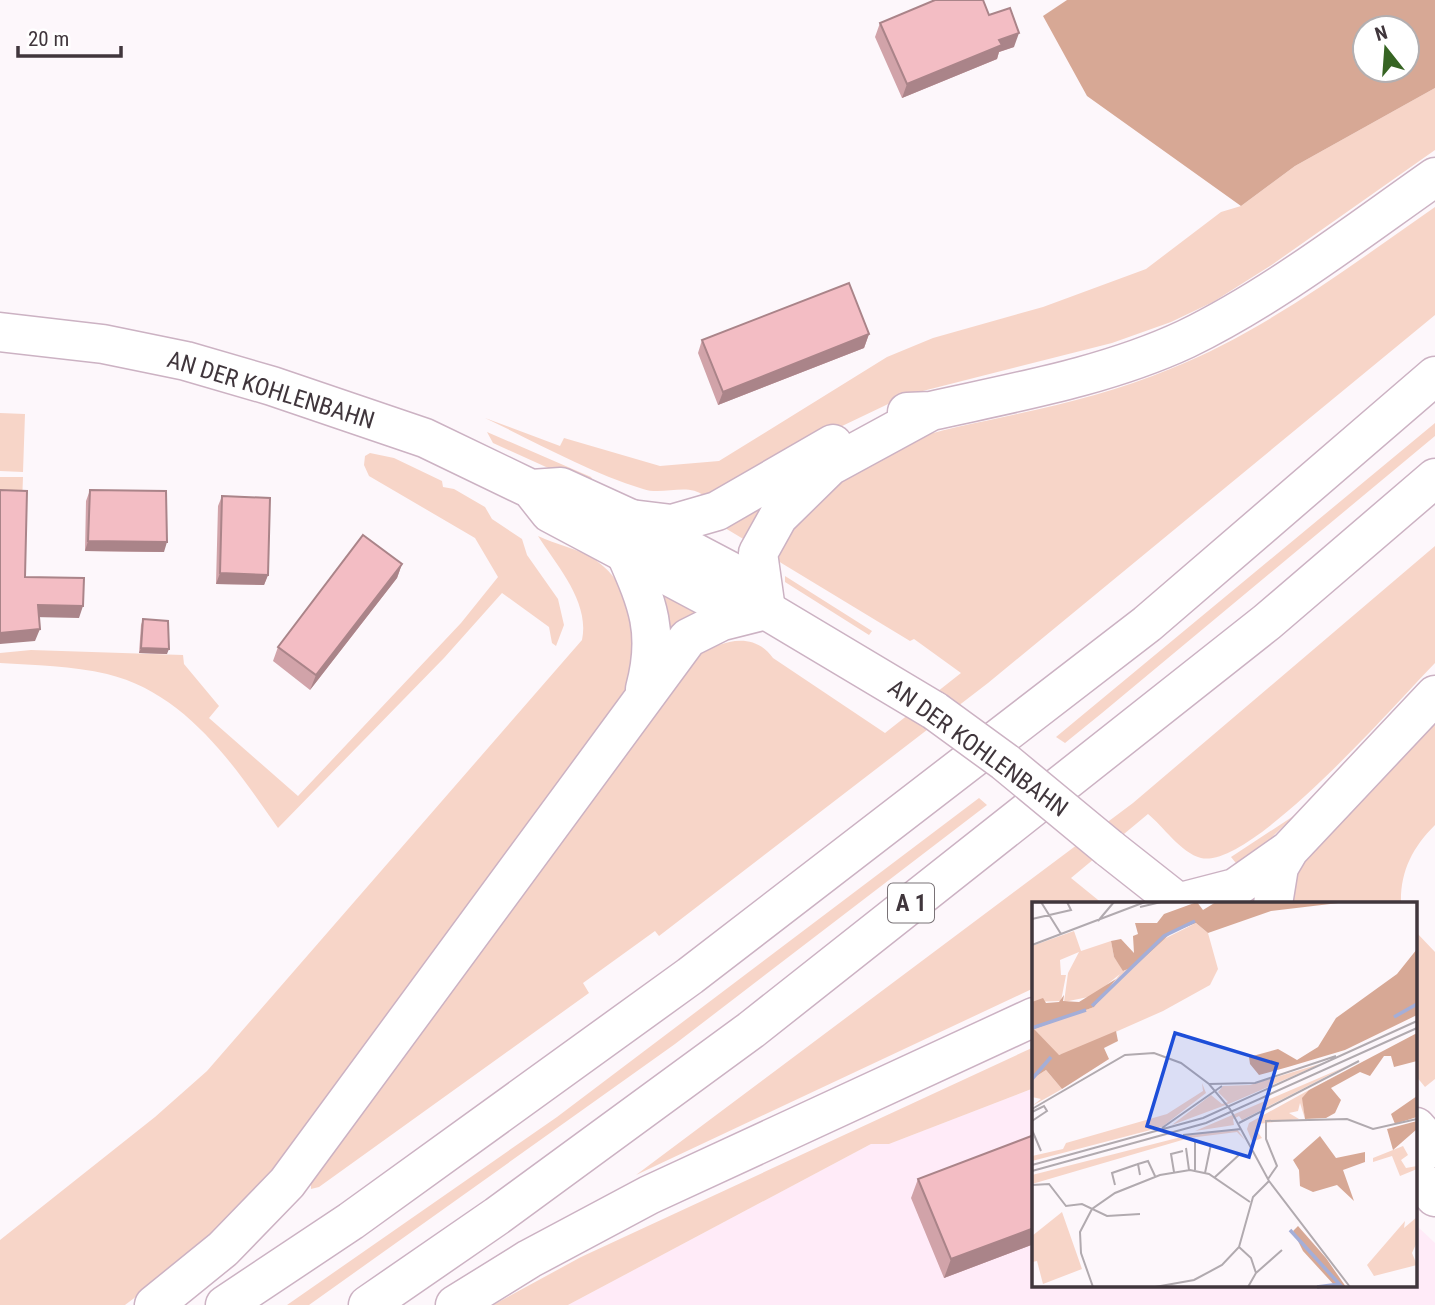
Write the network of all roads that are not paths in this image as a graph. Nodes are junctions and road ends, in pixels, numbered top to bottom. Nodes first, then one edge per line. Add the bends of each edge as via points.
1 (1435, 177) edge
2 (0, 332) edge
3 (1435, 376) edge
4 (931, 411) junction
5 (1435, 478) edge
6 (628, 536) junction
7 (766, 610) junction
8 (644, 695) junction
9 (1435, 695) edge
10 (1289, 850) junction
11 (1171, 901) edge
12 (1273, 902) edge
13 (1032, 1018) edge
14 (1418, 1129) edge
15 (1435, 1148) edge
16 (1418, 1177) edge
17 (1435, 1197) edge
18 (154, 1305) edge
19 (225, 1305) edge
20 (368, 1305) edge
21 (456, 1305) edge

1 - 4 main road via 1251,302 1185,339 1083,375
2 - 6 main road, AN DER KOHLENBAHN via 103,344 186,361 272,386 425,438 531,489 561,487
3 - 19 main road via 1147,624 712,959 351,1221
4 - 6 main road via 903,412 862,426 717,511
4 - 7 main road via 830,466 778,517 758,553
5 - 20 main road, A 1 via 1267,622 751,1030
6 - 7 main road, AN DER KOHLENBAHN via 745,579
6 - 8 main road via 654,637
7 - 8 main road via 722,621 688,638
7 - 11 main road, AN DER KOHLENBAHN, bridge via 921,702 1005,762
8 - 18 main road via 288,1182 223,1249
9 - 10 main road
10 - 11 main road via 1235,888
10 - 12 main road via 1279,867
13 - 21 main road via 649,1195 529,1259
14 - 15 main road
16 - 17 main road

